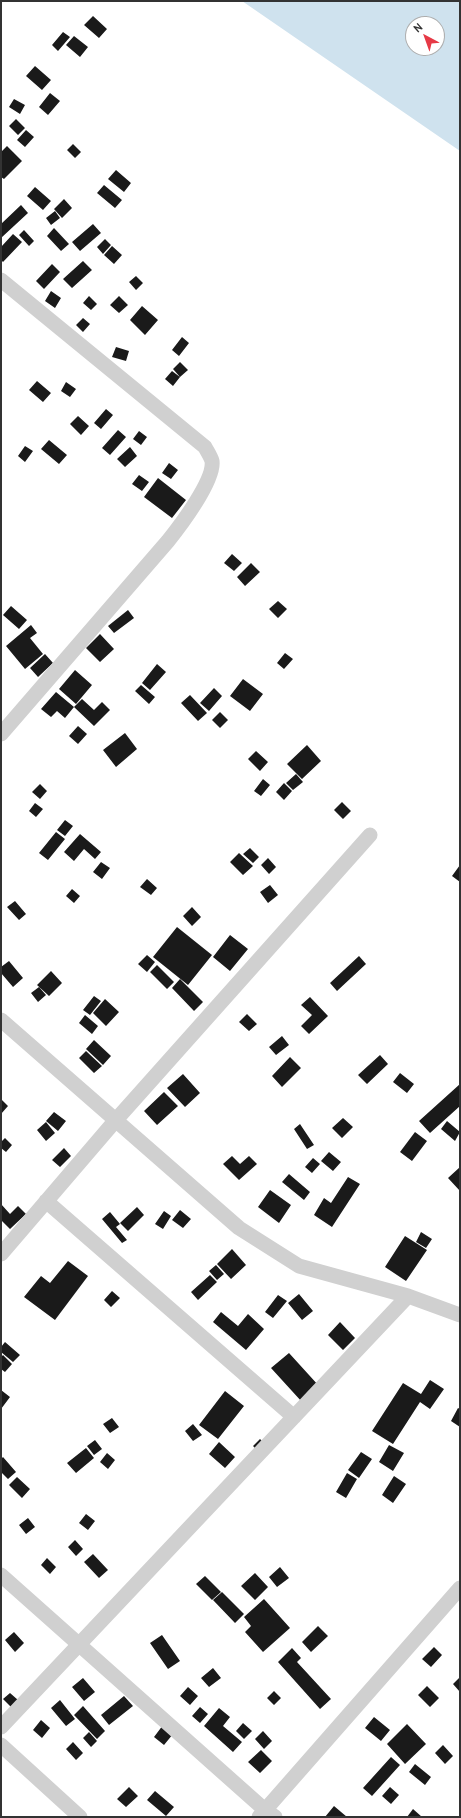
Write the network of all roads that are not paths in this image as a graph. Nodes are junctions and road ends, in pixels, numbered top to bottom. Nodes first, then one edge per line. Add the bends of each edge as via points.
1 (1, 280) edge
2 (1, 734) edge
3 (370, 835) dead end
4 (1, 1020) edge
5 (114, 1121) junction
6 (46, 1201) junction
7 (1, 1254) edge
8 (408, 1296) junction
9 (460, 1315) edge
10 (294, 1417) junction
11 (1, 1574) edge
12 (459, 1590) edge
13 (79, 1645) junction
14 (1, 1727) edge
15 (1, 1745) edge
16 (267, 1815) edge
17 (80, 1817) edge

1 - 2 street via 205,447 212,461 210,474 187,516 168,542
3 - 5 street
4 - 5 street
5 - 6 street
5 - 8 street via 239,1228 299,1266
6 - 7 street
6 - 10 street
8 - 9 street
8 - 10 street
10 - 13 street
11 - 13 street
12 - 16 street
13 - 14 street
13 - 16 street
15 - 17 street

